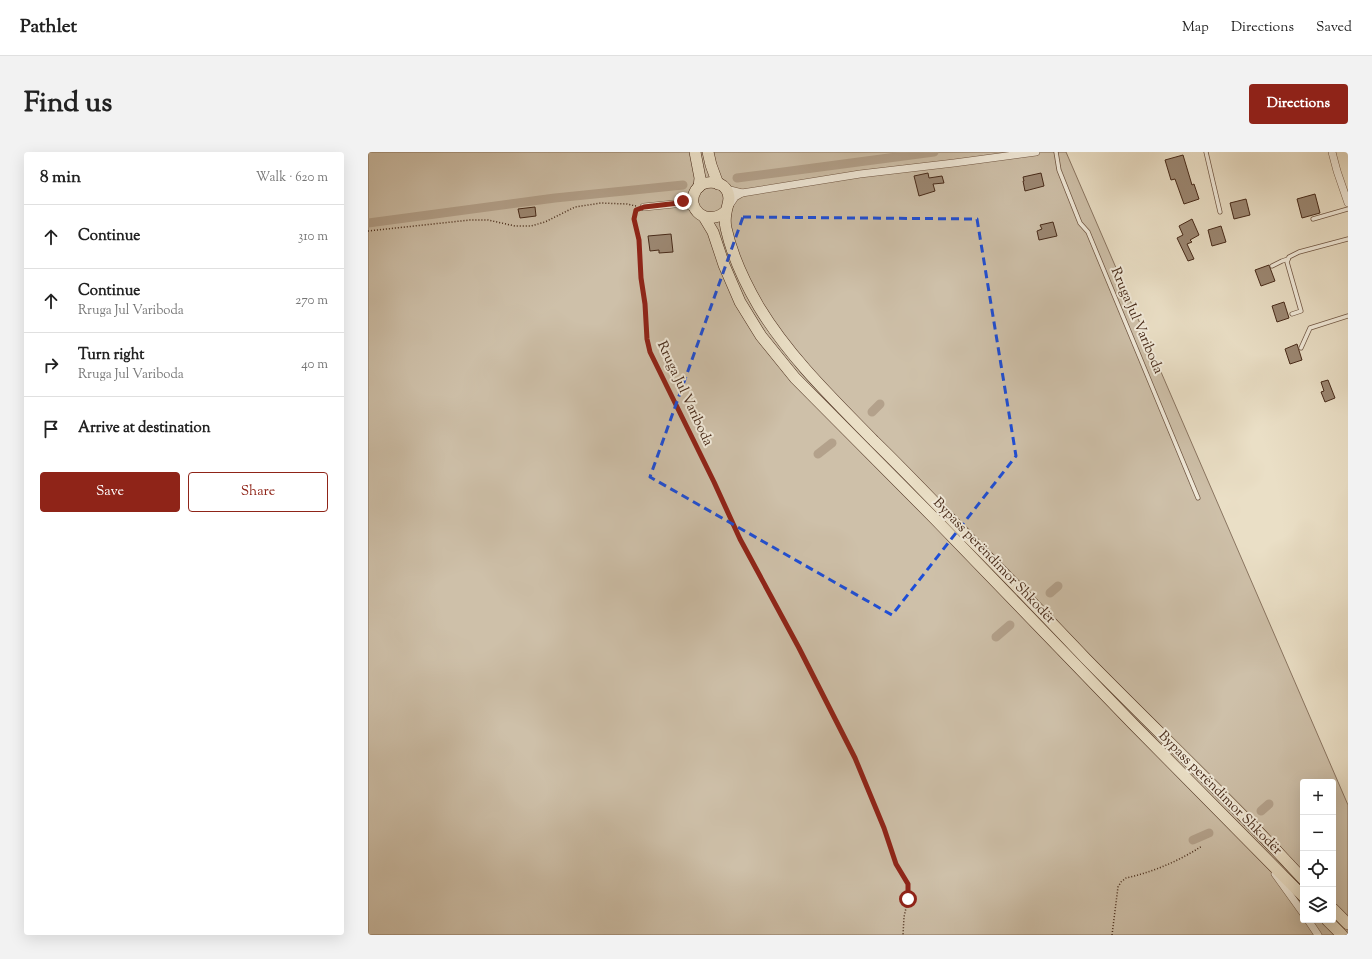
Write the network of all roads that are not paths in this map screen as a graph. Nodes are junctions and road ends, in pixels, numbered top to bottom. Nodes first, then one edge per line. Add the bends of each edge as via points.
1 (695, 152) edge
2 (708, 152) edge
3 (1036, 152) edge
4 (1056, 152) edge
5 (1206, 152) edge
6 (1332, 152) edge
7 (722, 186) junction
8 (1345, 187) edge
9 (697, 189) junction
10 (742, 193) junction
11 (679, 203) junction
12 (1348, 203) edge
13 (644, 207) road end
14 (695, 209) junction
15 (727, 209) junction
16 (1348, 209) edge
17 (1220, 212) dead end
18 (704, 217) junction
19 (1313, 220) dead end
20 (1348, 239) edge
21 (1288, 259) junction
22 (1272, 266) dead end
23 (1292, 314) dead end
24 (1348, 316) edge
25 (1301, 348) dead end
26 (1198, 498) dead end
27 (1261, 854) junction
28 (1300, 876) edge
29 (1300, 893) edge
30 (1300, 909) edge
31 (1336, 912) edge
32 (1310, 923) edge
33 (1330, 923) edge
34 (1348, 924) edge
35 (1318, 935) edge
36 (1342, 935) edge

1 - 9 highway via 700,178
2 - 7 highway, Bypass perëndimor Shkodër via 711,165
3 - 10 street via 860,174
4 - 26 lane, Rruga Jul Variboda via 1058,170 1080,223 1088,232
5 - 17 lane
6 - 8 street via 1336,171
7 - 9 highway via 710,182
7 - 10 street
7 - 15 highway, Bypass perëndimor Shkodër via 729,196
8 - 12 street
9 - 11 street
9 - 14 highway via 693,197
10 - 15 street via 735,197
11 - 13 street
11 - 14 street
14 - 18 highway, Bypass perëndimor Shkodër
15 - 18 highway via 712,219
15 - 28 highway, Bypass perëndimor Shkodër via 725,221 730,244 751,292 774,330 808,374
16 - 19 lane
18 - 27 highway, Bypass perëndimor Shkodër via 713,232 732,284 744,308 761,336 795,378
20 - 21 lane via 1299,252
21 - 22 lane
21 - 23 lane via 1301,311
24 - 25 lane via 1310,328
27 - 29 highway, Bypass perëndimor Shkodër
27 - 30 street
31 - 34 highway
32 - 35 street
33 - 36 highway

